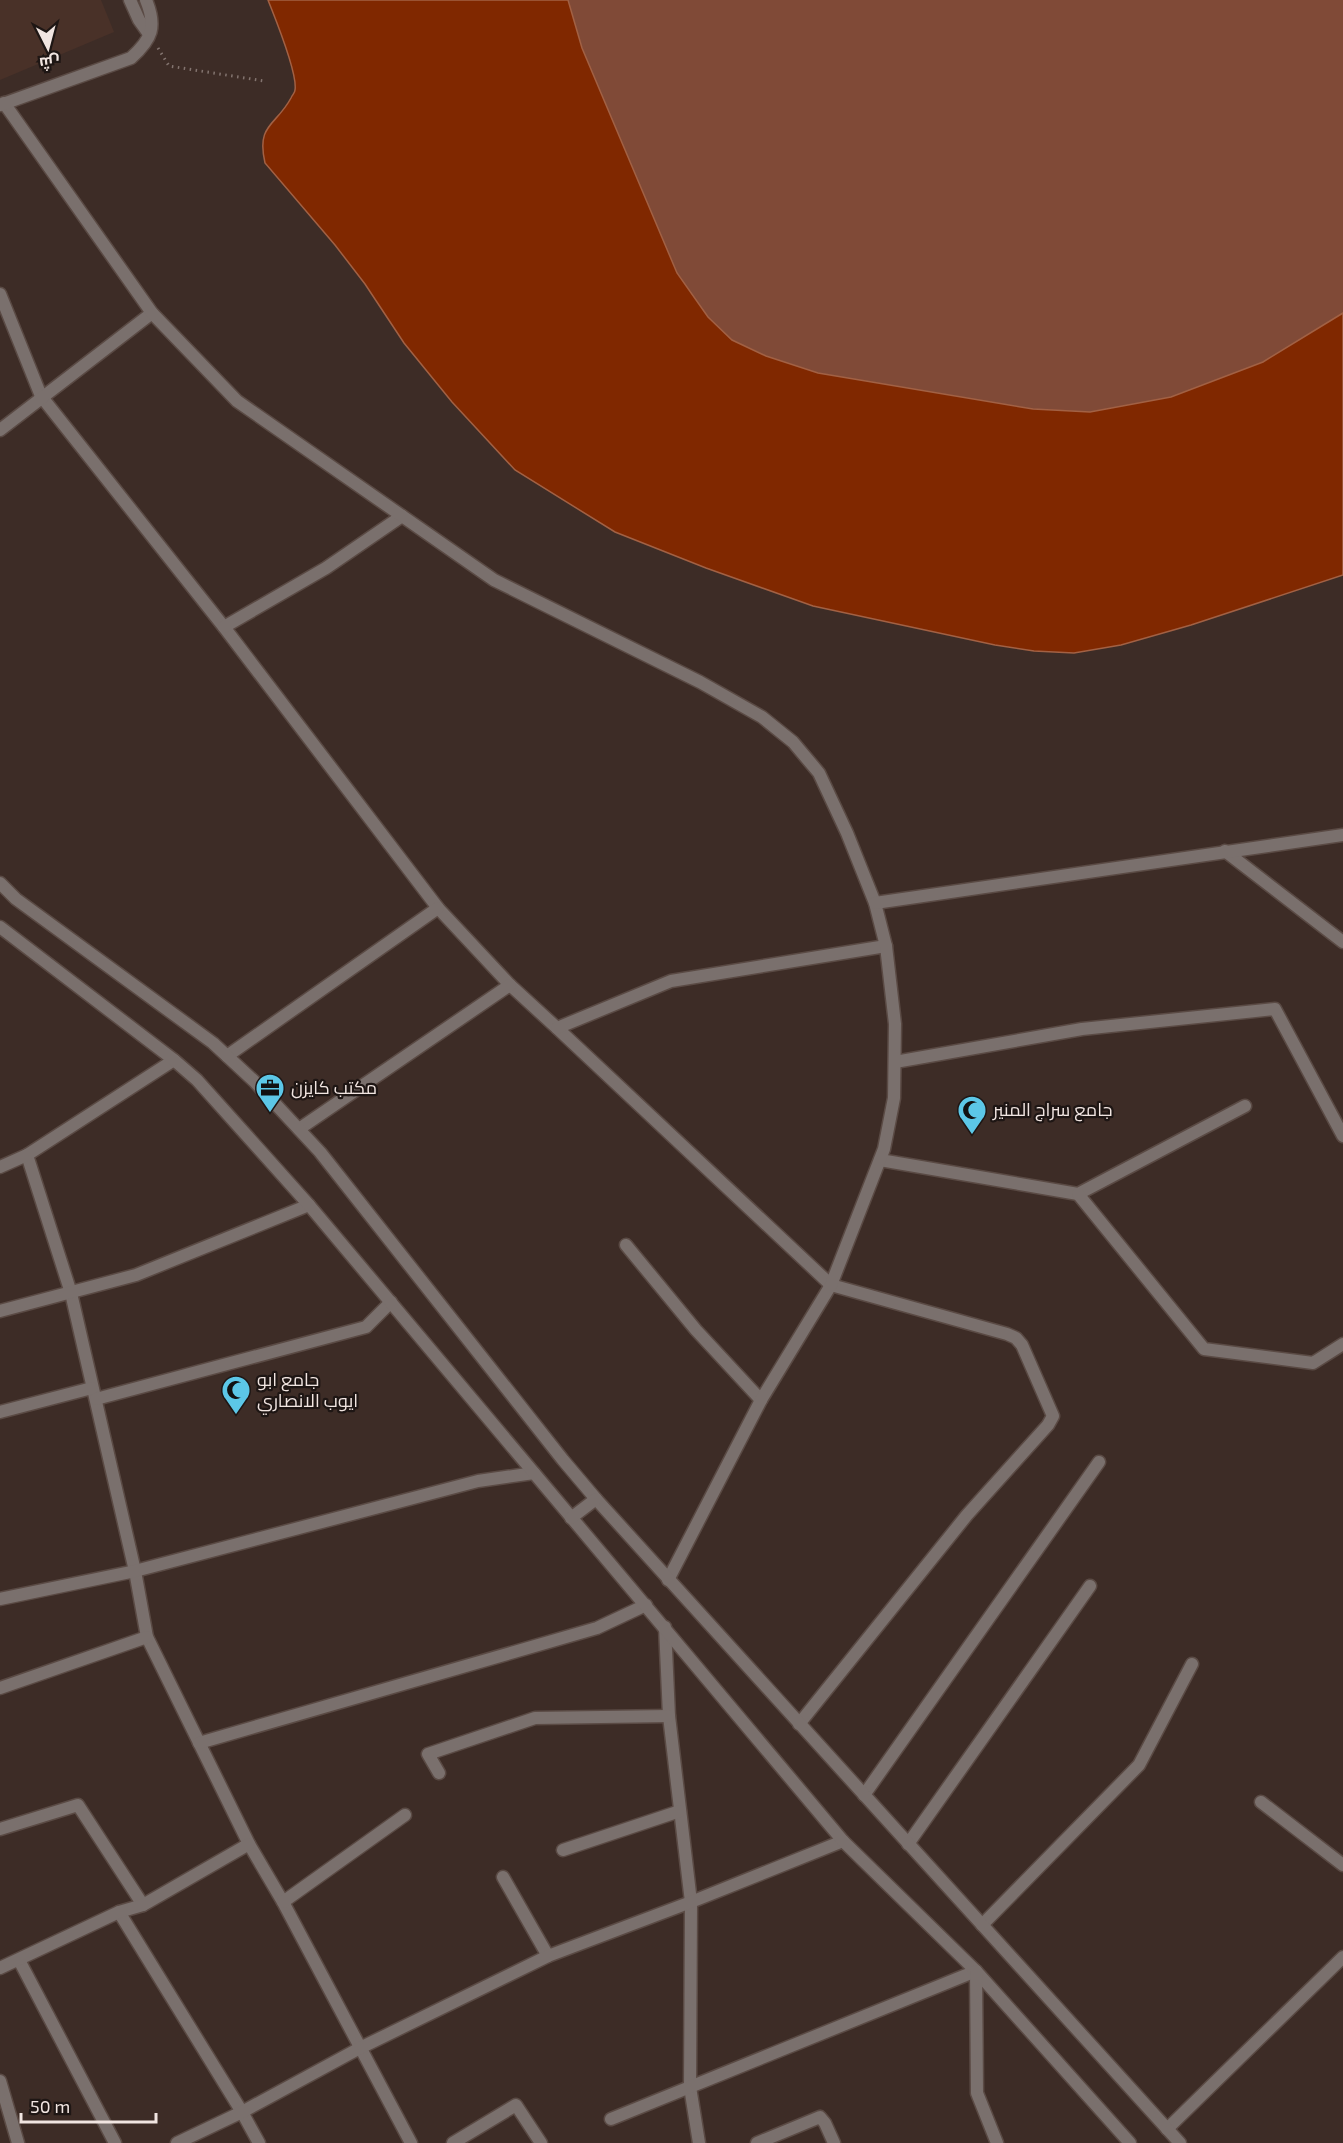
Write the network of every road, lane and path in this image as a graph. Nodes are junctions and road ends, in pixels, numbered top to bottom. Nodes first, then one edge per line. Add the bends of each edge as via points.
1 (130, 0) edge
2 (146, 0) edge
3 (149, 34) junction
4 (264, 81) dead end
5 (2, 104) edge
6 (0, 294) edge
7 (152, 313) junction
8 (41, 396) junction
9 (0, 430) edge
10 (402, 516) junction
11 (224, 627) junction
12 (1343, 835) edge
13 (1225, 851) junction
14 (0, 883) edge
15 (875, 903) junction
16 (438, 908) junction
17 (0, 927) edge
18 (1343, 942) edge
19 (886, 946) junction
20 (510, 985) junction
21 (557, 1028) junction
22 (227, 1056) junction
23 (174, 1060) junction
24 (894, 1062) junction
25 (1245, 1107) dead end
26 (299, 1129) junction
27 (1343, 1136) edge
28 (27, 1155) junction
29 (880, 1160) junction
30 (0, 1167) edge
31 (1078, 1194) junction
32 (309, 1205) junction
33 (627, 1245) dead end
34 (831, 1285) junction
35 (70, 1293) junction
36 (391, 1302) junction
37 (0, 1311) edge
38 (1343, 1344) edge
39 (94, 1394) junction
40 (761, 1400) junction
41 (0, 1412) edge
42 (1099, 1462) dead end
43 (534, 1473) junction
44 (596, 1499) junction
45 (571, 1518) junction
46 (135, 1571) junction
47 (668, 1580) junction
48 (1090, 1586) dead end
49 (0, 1599) edge
50 (646, 1605) junction
51 (665, 1627) junction
52 (147, 1637) junction
53 (1192, 1664) dead end
54 (0, 1688) edge
55 (669, 1716) junction
56 (800, 1724) junction
57 (199, 1743) junction
58 (439, 1773) dead end
59 (864, 1795) junction
60 (1261, 1802) dead end
61 (680, 1811) junction
62 (405, 1815) dead end
63 (0, 1829) edge
64 (843, 1841) junction
65 (249, 1844) junction
66 (908, 1844) junction
67 (563, 1850) dead end
68 (1343, 1865) edge
69 (504, 1877) dead end
70 (283, 1902) junction
71 (691, 1902) junction
72 (142, 1905) junction
73 (119, 1912) junction
74 (982, 1925) junction
75 (548, 1956) junction
76 (1343, 1957) edge
77 (19, 1960) junction
78 (0, 1968) edge
79 (976, 1971) junction
80 (360, 2048) junction
81 (0, 2081) edge
82 (690, 2087) junction
83 (242, 2112) junction
84 (612, 2119) dead end
85 (1167, 2129) junction
86 (18, 2143) edge
87 (115, 2143) edge
88 (177, 2143) edge
89 (259, 2143) edge
90 (411, 2143) edge
91 (453, 2143) edge
92 (541, 2143) edge
93 (699, 2143) edge
94 (757, 2143) edge
95 (834, 2143) edge
96 (997, 2143) edge
97 (1130, 2143) edge
98 (1180, 2143) edge

1 - 3 street
2 - 3 street via 153,21
3 - 4 path via 169,66
3 - 5 street via 131,58
5 - 7 street
6 - 8 street
7 - 8 street
7 - 10 street via 237,401
8 - 9 street
8 - 11 street
10 - 11 street via 326,568
10 - 15 street via 494,580 700,682 762,717 793,742 819,773
11 - 16 street
12 - 13 street
13 - 15 street
13 - 18 street
14 - 22 street
15 - 19 street
16 - 20 street
16 - 22 street
17 - 23 street
19 - 21 street via 671,981
19 - 24 street via 895,1024
20 - 21 street
20 - 26 street
21 - 34 street
22 - 26 street
23 - 28 street
23 - 32 street via 197,1080
24 - 27 street via 1082,1029 1275,1009
24 - 29 street via 894,1098
25 - 31 street
26 - 44 street
28 - 30 street
28 - 35 street
29 - 31 street
29 - 34 street
31 - 38 street via 1204,1349 1313,1363
32 - 35 street via 136,1275
32 - 36 street
33 - 40 street via 696,1330
34 - 40 street
34 - 56 street via 1016,1338 1053,1416 967,1515
35 - 37 street
35 - 39 street
36 - 39 street via 366,1327
36 - 43 street
39 - 41 street
39 - 46 street
40 - 47 street
42 - 59 street
43 - 45 street
43 - 46 street via 478,1481
44 - 45 street
44 - 47 street
45 - 50 street
46 - 49 street
46 - 52 street
47 - 56 street
48 - 66 street
50 - 51 street
50 - 57 street via 597,1628
51 - 55 street
51 - 64 street
52 - 54 street
52 - 57 street
53 - 74 street via 1139,1764
55 - 58 street via 535,1718 428,1754
55 - 61 street
56 - 59 street
57 - 65 street
59 - 66 street
60 - 68 street
61 - 67 street
61 - 71 street
62 - 70 street
63 - 72 street via 78,1805
64 - 71 street
64 - 79 street
65 - 70 street
65 - 72 street
66 - 74 street
69 - 75 street
70 - 80 street
71 - 75 street
71 - 82 street
72 - 73 street
73 - 77 street
73 - 83 street
74 - 85 street
75 - 80 street
76 - 85 street
77 - 78 street
77 - 87 street
79 - 82 street
79 - 96 street via 977,2093
79 - 97 street
80 - 83 street
80 - 90 street
81 - 86 street
82 - 84 street
82 - 93 street
83 - 88 street
83 - 89 street
85 - 98 street
91 - 92 street via 516,2105
94 - 95 street via 820,2117

